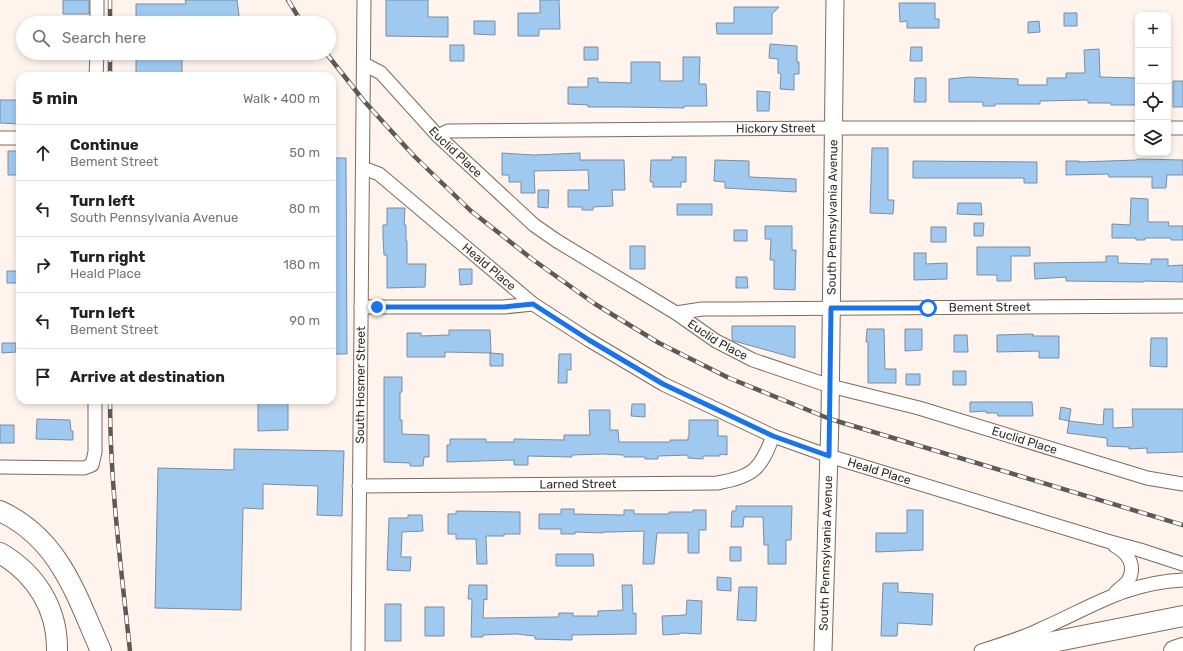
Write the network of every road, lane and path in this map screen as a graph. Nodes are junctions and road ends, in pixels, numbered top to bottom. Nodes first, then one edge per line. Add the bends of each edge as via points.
1 (97, 0) edge
2 (364, 0) edge
3 (835, 0) edge
4 (97, 16) edge
5 (96, 60) edge
6 (364, 64) junction
7 (96, 72) edge
8 (834, 128) junction
9 (1135, 128) edge
10 (1171, 128) edge
11 (1183, 128) edge
12 (438, 136) junction
13 (0, 138) edge
14 (16, 138) edge
15 (363, 168) junction
16 (533, 304) junction
17 (1183, 306) edge
18 (361, 307) junction
19 (831, 308) junction
20 (676, 314) junction
21 (830, 386) junction
22 (95, 404) edge
23 (773, 436) junction
24 (829, 456) junction
25 (0, 467) edge
26 (1183, 484) edge
27 (359, 486) junction
28 (0, 511) edge
29 (1106, 542) junction
30 (0, 553) edge
31 (1183, 564) edge
32 (1183, 580) edge
33 (1114, 594) junction
34 (1183, 616) edge
35 (1183, 648) edge
36 (57, 651) edge
37 (101, 651) edge
38 (358, 651) edge
39 (823, 651) edge
40 (981, 651) edge
41 (1007, 651) edge
42 (1174, 651) edge

1 - 4 street
2 - 6 street, South Hosmer Street
3 - 8 main road, South Pennsylvania Avenue
5 - 7 street
6 - 12 street, Euclid Place via 381,73
6 - 15 street, South Hosmer Street
8 - 9 street, Hickory Street
8 - 12 street, Hickory Street via 448,131
8 - 19 main road, South Pennsylvania Avenue
10 - 11 street
12 - 20 street, Euclid Place via 534,225 557,242
13 - 14 street
15 - 16 street, Heald Place via 379,174
15 - 18 street, South Hosmer Street
16 - 18 street via 504,307
16 - 23 street, Heald Place via 663,384
17 - 19 street, Bement Street
18 - 27 street, South Hosmer Street
19 - 20 street, Bement Street via 702,309
19 - 21 main road, South Pennsylvania Avenue
20 - 21 street, Euclid Place via 716,341 753,360
21 - 24 main road, South Pennsylvania Avenue
21 - 26 street, Euclid Place via 919,408 1147,478
22 - 25 street via 95,452 92,465 84,468
23 - 24 street, Heald Place
23 - 27 street, Larned Street via 762,462 751,472 737,479 717,483
24 - 29 street, Heald Place
24 - 39 main road, South Pennsylvania Avenue
27 - 38 street, South Hosmer Street
28 - 37 highway via 38,536 55,557 68,578
29 - 31 street, Heald Place
29 - 33 street via 1123,551 1128,556 1131,566 1128,580
30 - 36 highway via 24,571 41,590 56,631
32 - 33 street via 1148,584
33 - 40 street via 1039,630
34 - 41 highway
35 - 42 highway

